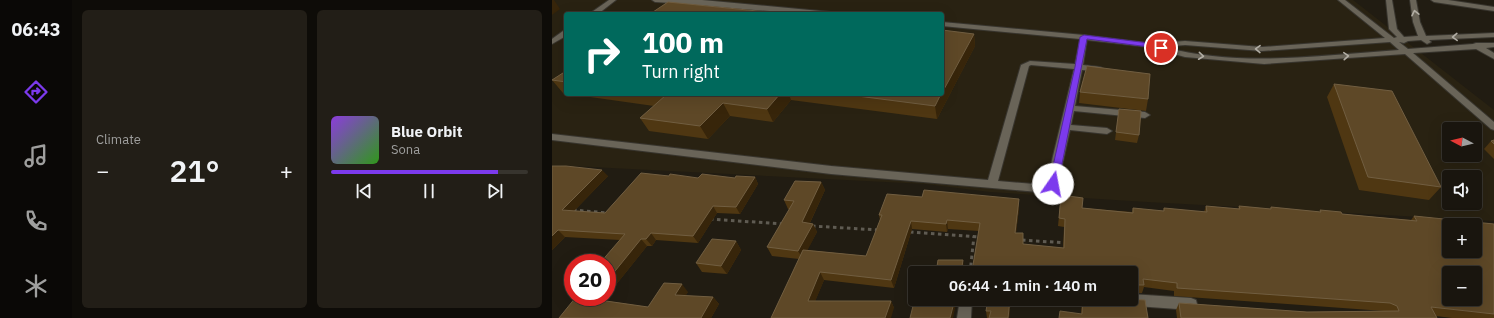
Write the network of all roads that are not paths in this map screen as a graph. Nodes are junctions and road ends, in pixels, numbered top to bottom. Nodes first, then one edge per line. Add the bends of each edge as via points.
1 (613, 0) edge
2 (655, 0) edge
3 (1341, 0) edge
4 (1389, 0) edge
5 (1413, 0) edge
6 (1434, 0) edge
7 (1494, 9) edge
8 (596, 12) edge
9 (809, 12) edge
10 (944, 24) edge
11 (564, 33) edge
12 (1494, 35) edge
13 (1084, 37) junction
14 (1422, 38) junction
15 (1401, 39) junction
16 (1391, 40) junction
17 (552, 42) edge
18 (1494, 44) edge
19 (1149, 45) junction
20 (1476, 45) junction
21 (1434, 49) junction
22 (1416, 51) junction
23 (1407, 52) junction
24 (1494, 57) edge
25 (1079, 67) junction
26 (1108, 70) edge
27 (1070, 108) junction
28 (1145, 115) dead end
29 (1494, 126) edge
30 (1065, 128) junction
31 (1107, 131) dead end
32 (552, 137) edge
33 (992, 185) junction
34 (1138, 300) edge
35 (1201, 305) edge
36 (965, 306) edge
37 (964, 318) edge

1 - 8 street
2 - 9 street
3 - 16 street
4 - 15 street via 1393,30
14 -> 5 street
6 - 7 street
10 - 13 street
11 - 17 street
12 -> 14 street
13 - 19 street
13 - 25 street
14 - 15 street
14 - 21 street
15 - 16 street
15 - 22 street
16 -> 19 street via 1262,49 1186,43
16 - 23 street
18 - 20 street
19 -> 23 street via 1185,55 1264,62
20 - 21 street
20 - 24 street
21 - 22 street
22 - 23 street
23 - 29 street
25 - 26 street
25 - 27 street
25 - 33 street via 1030,63 1025,65
27 - 28 street
27 - 30 street
30 - 31 street
30 - 33 street via 1050,189
32 - 33 street via 831,170
34 - 35 street
36 - 37 street

